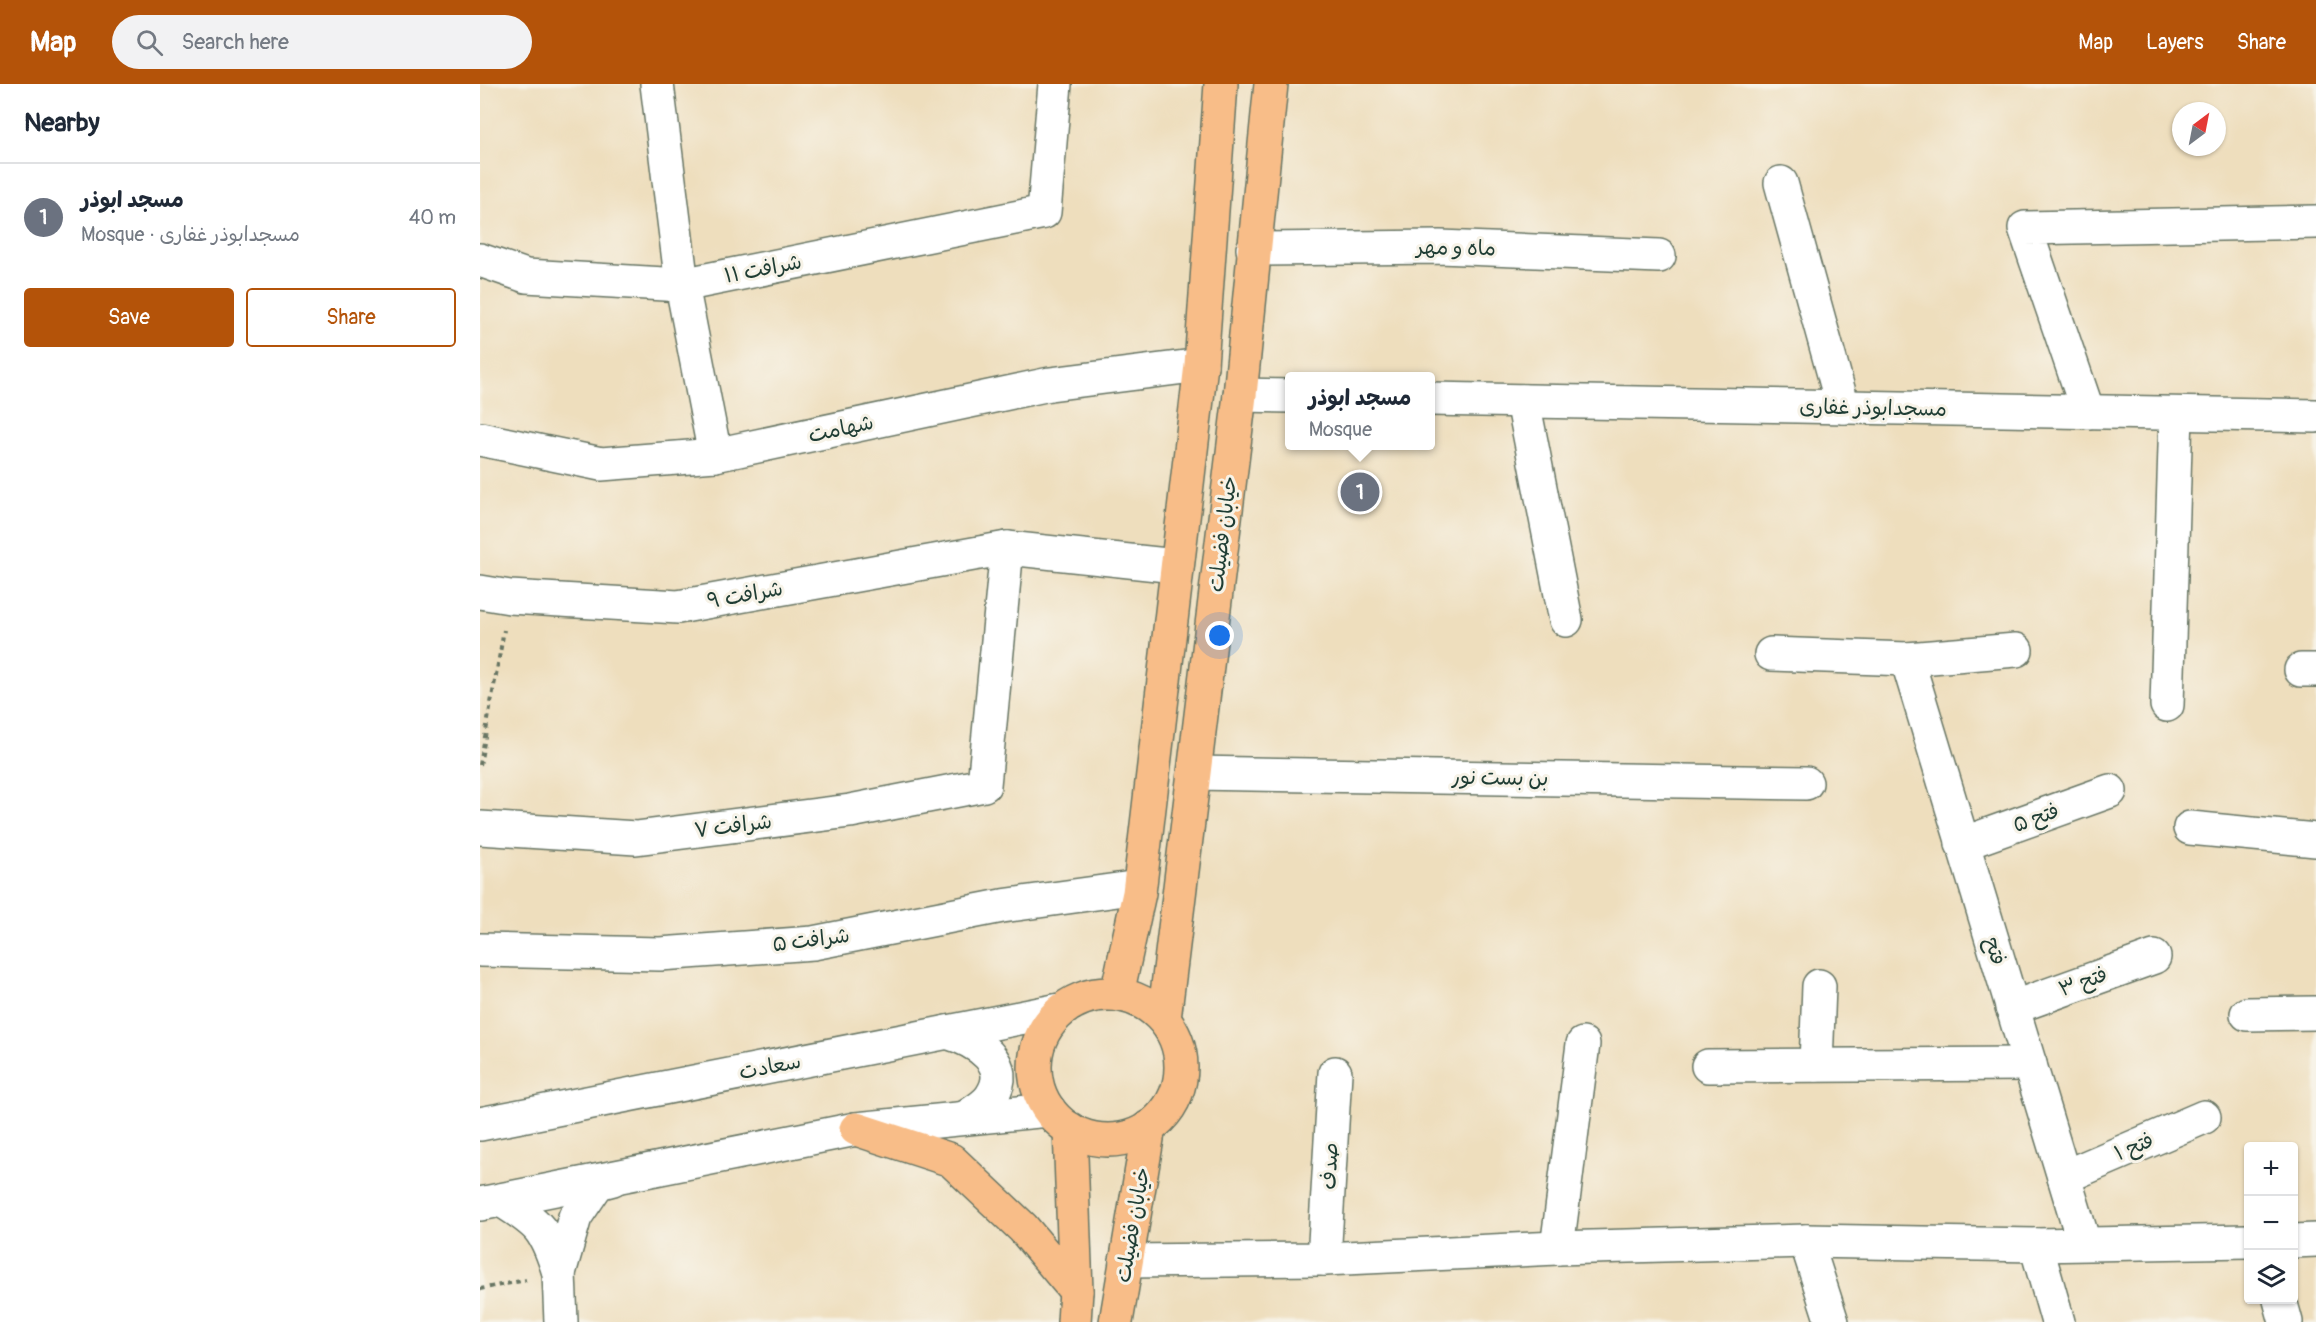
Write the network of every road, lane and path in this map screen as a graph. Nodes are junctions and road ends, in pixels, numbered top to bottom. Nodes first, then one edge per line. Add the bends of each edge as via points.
1 (657, 84) edge
2 (1055, 84) edge
3 (1221, 84) edge
4 (1271, 84) edge
5 (1781, 183) dead end
6 (2316, 222) edge
7 (1253, 249) junction
8 (1659, 256) dead end
9 (480, 260) edge
10 (682, 285) junction
11 (1201, 365) junction
12 (1240, 396) junction
13 (1285, 396) edge
14 (1435, 399) edge
15 (1523, 401) junction
16 (1843, 407) junction
17 (2088, 412) junction
18 (2176, 414) junction
19 (2316, 416) edge
20 (480, 439) edge
21 (716, 455) junction
22 (1007, 548) junction
23 (1176, 566) junction
24 (495, 594) edge
25 (1566, 620) dead end
26 (2016, 650) dead end
27 (1771, 654) dead end
28 (1907, 659) junction
29 (2167, 705) dead end
30 (480, 765) edge
31 (1194, 773) junction
32 (1806, 783) dead end
33 (2110, 791) dead end
34 (480, 828) edge
35 (2190, 828) dead end
36 (2316, 840) edge
37 (1962, 844) junction
38 (1139, 887) junction
39 (480, 950) edge
40 (2154, 957) dead end
41 (1819, 986) dead end
42 (1117, 994) junction
43 (2012, 1008) junction
44 (1060, 1010) junction
45 (2316, 1013) edge
46 (2247, 1014) dead end
47 (1164, 1019) junction
48 (947, 1032) junction
49 (1583, 1044) dead end
50 (2030, 1064) junction
51 (1816, 1065) junction
52 (1708, 1066) dead end
53 (1335, 1073) dead end
54 (2204, 1117) dead end
55 (965, 1118) junction
56 (1059, 1120) junction
57 (480, 1124) edge
58 (1149, 1127) junction
59 (856, 1129) junction
60 (626, 1175) junction
61 (2064, 1177) junction
62 (491, 1202) edge
63 (2316, 1240) edge
64 (1806, 1241) junction
65 (2244, 1241) edge
66 (2298, 1241) edge
67 (2084, 1243) junction
68 (2036, 1245) junction
69 (1557, 1248) junction
70 (1324, 1259) junction
71 (1126, 1262) junction
72 (559, 1273) junction
73 (480, 1289) edge
74 (2281, 1304) edge
75 (1075, 1306) edge
76 (561, 1322) edge
77 (1116, 1322) edge
78 (1832, 1322) edge
79 (2058, 1322) edge
80 (2286, 1322) edge

1 - 10 street
2 - 10 street, شرافت ۱۱ via 1044,212
3 - 11 main road, خیابان فضیلت
4 - 7 main road, خیابان فضیلت
5 - 16 street
6 - 17 street via 2025,228
7 - 8 street, ماه و مهر via 1440,247
7 - 12 main road, خیابان فضیلت
9 - 10 street, شرافت ۱۱ via 526,276
10 - 21 street
11 - 21 street, شهامت via 1050,384
11 - 23 main road, خیابان فضیلت
12 - 13 street
12 - 31 main road, خیابان فضیلت
14 - 15 street, مسجدابوذر غفاری
15 - 16 street, مسجدابوذر غفاری
15 - 25 street
16 - 17 street, مسجدابوذر غفاری
17 - 18 street, مسجدابوذر غفاری
18 - 19 street, مسجدابوذر غفاری
18 - 29 street
20 - 21 street, شهامت via 601,464
22 - 23 street, شرافت ۹
22 - 24 street, شرافت ۹ via 678,607
22 - 34 street, شرافت ۷ via 984,785 850,811 636,838
23 - 38 main road, خیابان فضیلت
24 - 30 path
26 - 28 street
27 - 28 street
28 - 37 street, فتح
31 - 32 street, بن بست نور
31 - 47 main road, خیابان فضیلت
33 - 37 street, فتح ۵
35 - 36 street
37 - 43 street, فتح
38 - 39 street, شرافت ۵ via 1002,906 813,943 660,954
38 - 42 main road, خیابان فضیلت
40 - 43 street, فتح ۳
41 - 51 street
42 - 44 main road via 1087,996
42 - 47 main road via 1143,1003
43 - 50 street, فتح
44 - 48 street, سعادت
44 - 56 main road via 1037,1047 1034,1069 1039,1091
45 - 46 street
47 - 58 main road via 1176,1038 1181,1058 1180,1080 1174,1100
48 - 55 street via 978,1045 998,1069 999,1083 989,1100
48 - 57 street, سعادت
49 - 69 street
50 - 51 street
50 - 61 street, فتح
51 - 52 street
53 - 70 street, صدف
54 - 61 street, فتح ۱
55 - 56 street
55 - 59 street
56 - 58 main road via 1083,1136 1104,1140 1125,1138
56 - 75 main road
58 - 71 main road, خیابان فضیلت
59 - 60 street
59 - 75 main road via 951,1160 1023,1228
60 - 62 street
60 - 72 street via 598,1183 575,1217
61 - 67 street, فتح
62 - 72 street via 529,1217 549,1240
63 - 66 street
64 - 68 street
64 - 69 street
64 - 78 street
65 - 67 street
67 - 68 street
68 - 79 street
69 - 70 street
70 - 71 street
71 - 77 main road, خیابان فضیلت
72 - 73 path
72 - 76 street
74 - 80 street

